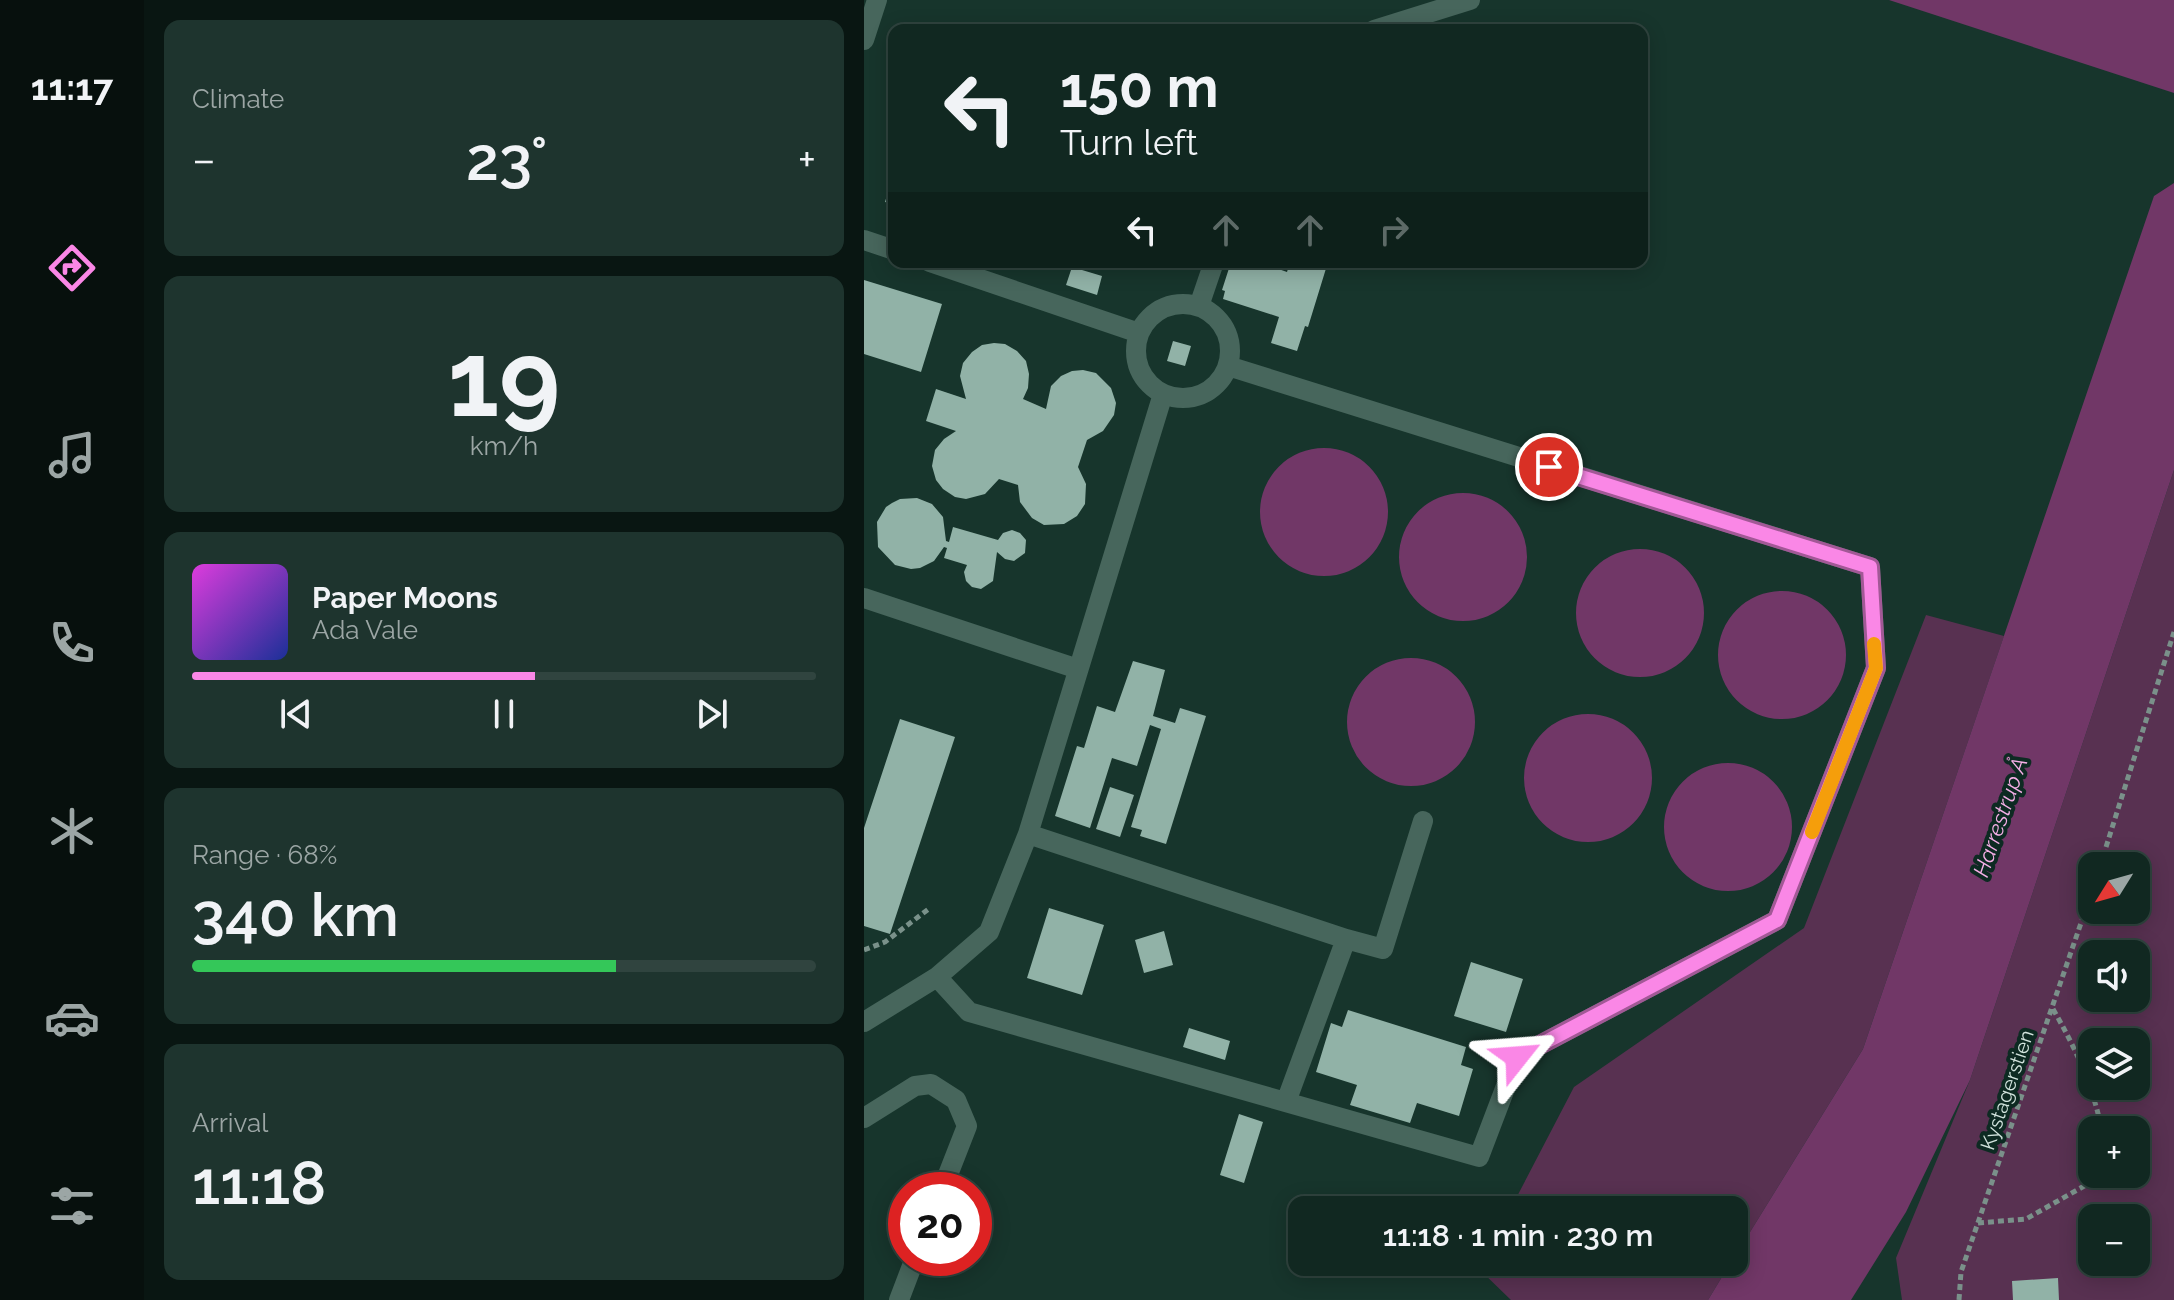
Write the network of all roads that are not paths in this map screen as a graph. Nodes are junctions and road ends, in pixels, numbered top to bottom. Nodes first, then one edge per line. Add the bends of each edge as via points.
1 (877, 0) edge
2 (1470, 0) edge
3 (1393, 24) edge
4 (864, 40) edge
5 (864, 240) edge
6 (888, 248) edge
7 (948, 268) edge
8 (1212, 268) edge
9 (1199, 306) junction
10 (1139, 333) junction
11 (1228, 366) junction
12 (1163, 394) junction
13 (864, 598) edge
14 (1078, 669) junction
15 (1423, 821) dead end
16 (1028, 834) junction
17 (1346, 939) junction
18 (937, 977) junction
19 (864, 1022) edge
20 (1286, 1102) junction
21 (864, 1118) edge
22 (949, 1172) edge
23 (908, 1276) edge
24 (899, 1300) edge

1 - 4 lane
2 - 3 lane
5 - 6 lane
7 - 10 lane
8 - 9 lane
9 - 10 lane via 1170,305 1157,311
9 - 11 lane via 1222,324 1228,337
10 - 12 lane via 1136,361 1142,375
11 - 12 lane via 1208,391 1194,397
11 - 20 lane via 1870,567 1876,668 1777,920 1517,1057 1479,1157
12 - 14 lane
13 - 14 lane
14 - 16 lane
15 - 17 lane via 1383,949
16 - 17 lane
16 - 18 lane via 989,932
17 - 20 lane
18 - 19 lane
18 - 20 lane via 969,1012
21 - 22 lane via 915,1086 931,1084 956,1100 967,1126
23 - 24 lane

